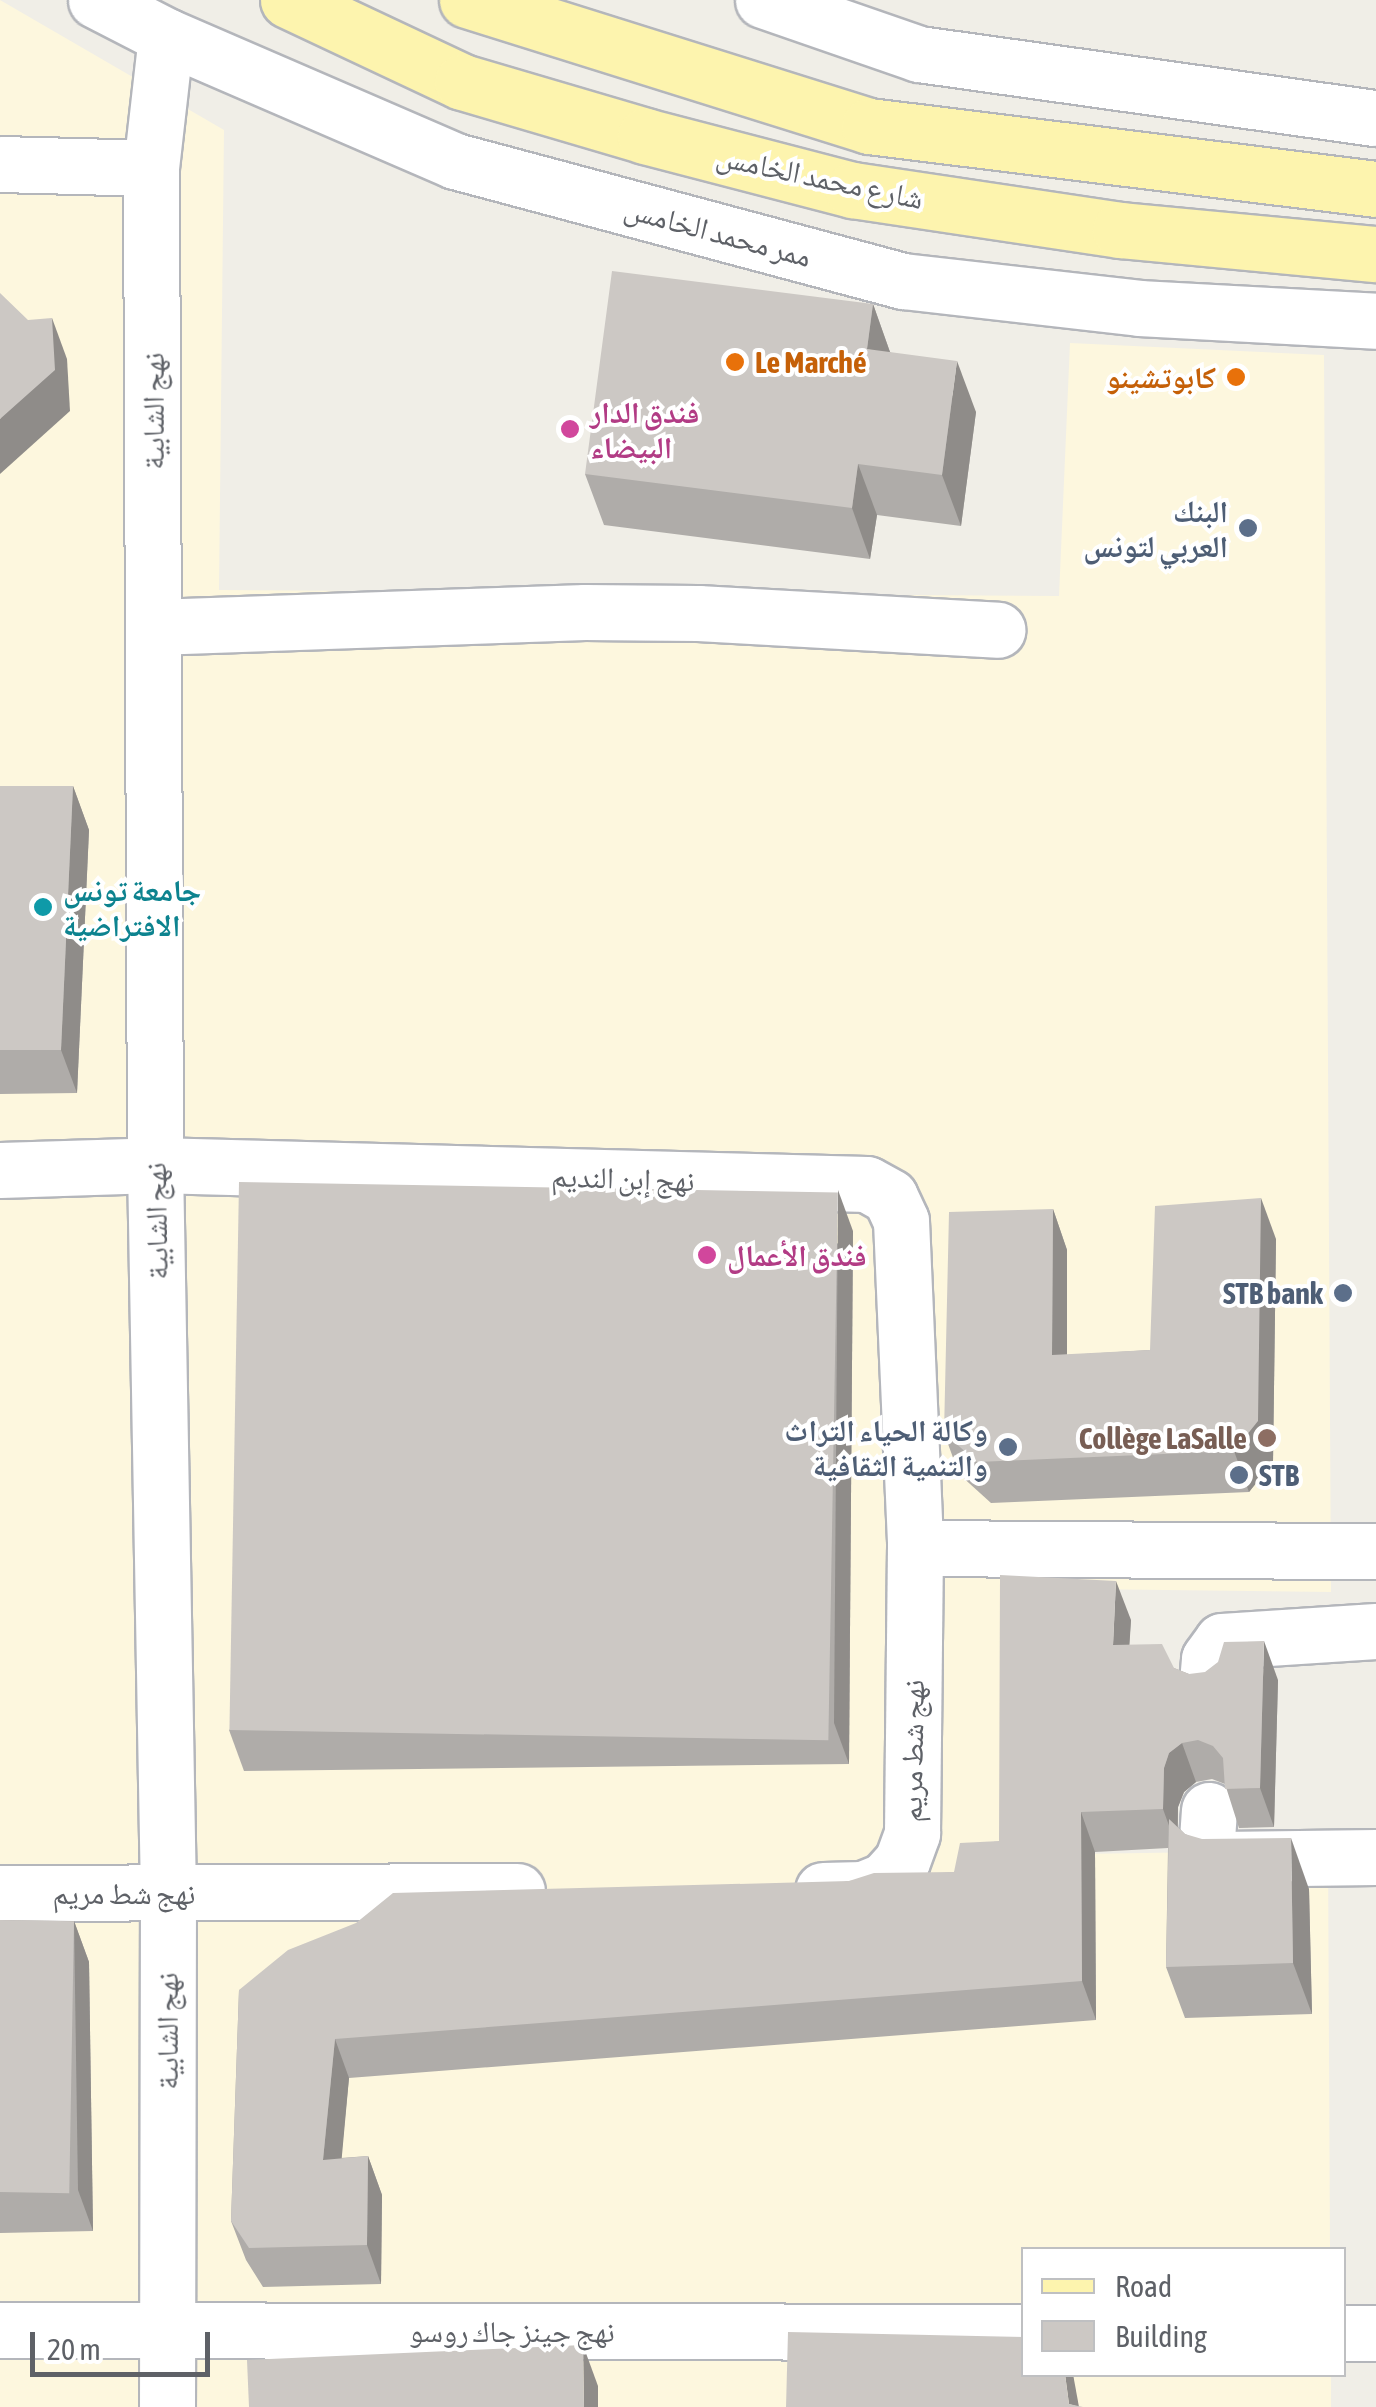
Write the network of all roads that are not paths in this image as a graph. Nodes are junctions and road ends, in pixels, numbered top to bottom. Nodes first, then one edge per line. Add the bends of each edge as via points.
1 (96, 0) edge
2 (288, 0) edge
3 (467, 0) edge
4 (763, 0) edge
5 (166, 36) junction
6 (1376, 118) edge
7 (0, 164) edge
8 (151, 168) junction
9 (1376, 188) edge
10 (1376, 212) edge
11 (1376, 254) edge
12 (1376, 321) edge
13 (154, 627) junction
14 (998, 630) dead end
15 (155, 1165) junction
16 (0, 1170) edge
17 (915, 1548) junction
18 (1376, 1550) edge
19 (1376, 1631) edge
20 (1207, 1682) edge
21 (1208, 1810) dead end
22 (1376, 1857) edge
23 (764, 1890) edge
24 (565, 1891) edge
25 (0, 1893) edge
26 (168, 1893) junction
27 (0, 2330) edge
28 (166, 2330) junction
29 (1021, 2332) edge
30 (1346, 2333) edge
31 (1376, 2333) edge
32 (167, 2407) edge

1 - 5 street, ممر محمد الخامس
2 - 11 main road, شارع محمد الخامس via 462,82 853,190 1120,230
3 - 9 main road, شارع محمد الخامس via 869,126
4 - 6 street via 919,54
5 - 8 street, نهج الشابية
5 - 12 street, ممر محمد الخامس via 455,161 903,281 1139,308
7 - 8 street
8 - 13 street, نهج الشابية
9 - 10 main road
13 - 14 street via 604,612
13 - 15 street, نهج الشابية
15 - 16 street, نهج إبن النديم
15 - 17 street, نهج إبن النديم via 867,1184 890,1197 901,1221
15 - 26 street, نهج الشابية
17 - 18 street
17 - 23 street, نهج شط مريم via 912,1833 902,1862 885,1880 863,1889
19 - 20 street via 1222,1640
21 - 22 street via 1208,1840 1221,1859
24 - 26 street, نهج شط مريم
25 - 26 street, نهج شط مريم
26 - 28 street, نهج الشابية
27 - 28 street, نهج جينز جاك روسو
28 - 29 street, نهج جينز جاك روسو
28 - 32 street, نهج الشابية
30 - 31 street

